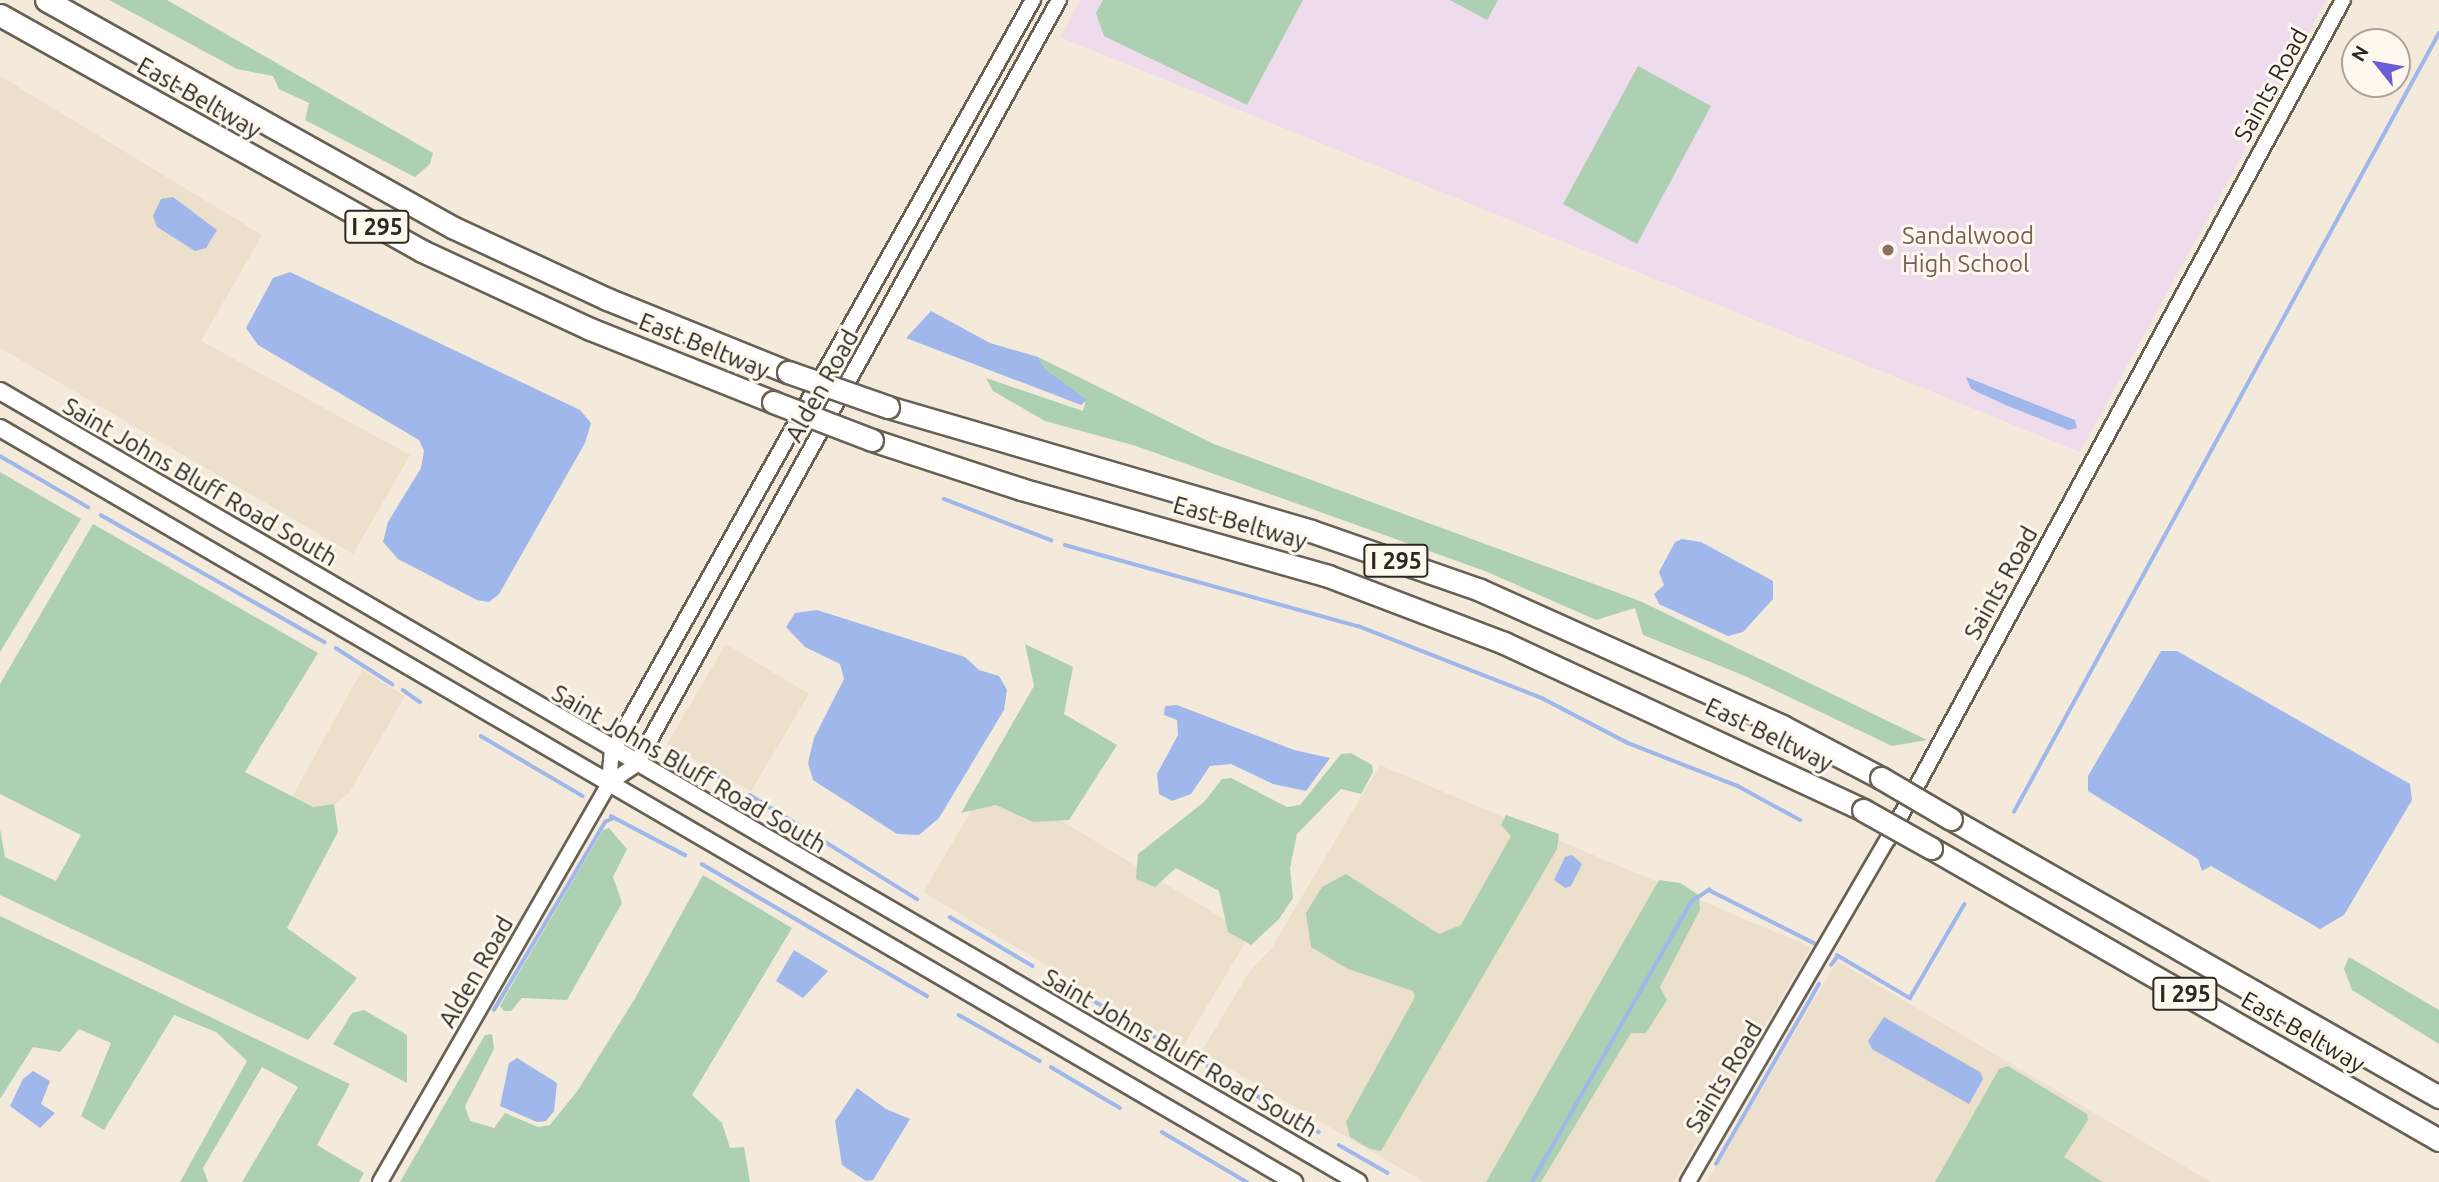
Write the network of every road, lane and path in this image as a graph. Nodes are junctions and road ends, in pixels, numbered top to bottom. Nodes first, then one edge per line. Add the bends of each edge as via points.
1 (46, 0) edge
2 (1033, 0) edge
3 (1059, 0) edge
4 (2343, 0) edge
5 (0, 15) edge
6 (880, 279) junction
7 (901, 291) junction
8 (0, 391) edge
9 (0, 428) edge
10 (747, 517) junction
11 (768, 528) junction
12 (612, 751) junction
13 (636, 765) junction
14 (609, 783) junction
15 (2439, 1097) edge
16 (2439, 1140) edge
17 (380, 1182) edge
18 (1294, 1182) edge
19 (1358, 1182) edge
20 (1688, 1182) edge

1 - 15 highway, East Beltway / I 295, bridge via 454,228 607,299 888,407 1311,531 1480,590 1782,726
2 - 6 street, Alden Road
3 - 7 street, Alden Road
4 - 20 street, Saints Road via 1888,839
5 - 16 highway, East Beltway / I 295, bridge via 422,251 590,329 872,440 1021,489 1328,576 1504,643 1863,810
6 - 7 street
6 - 10 street, Alden Road
7 - 11 street, Alden Road
8 - 12 main road, Saint Johns Bluff Road South
9 - 14 main road
10 - 11 street
10 - 12 street, Alden Road
11 - 13 street, Alden Road
12 - 13 main road, Saint Johns Bluff Road South
12 - 14 street, Alden Road
13 - 14 street, Alden Road
13 - 19 main road, Saint Johns Bluff Road South
14 - 17 street, Alden Road
14 - 18 main road

